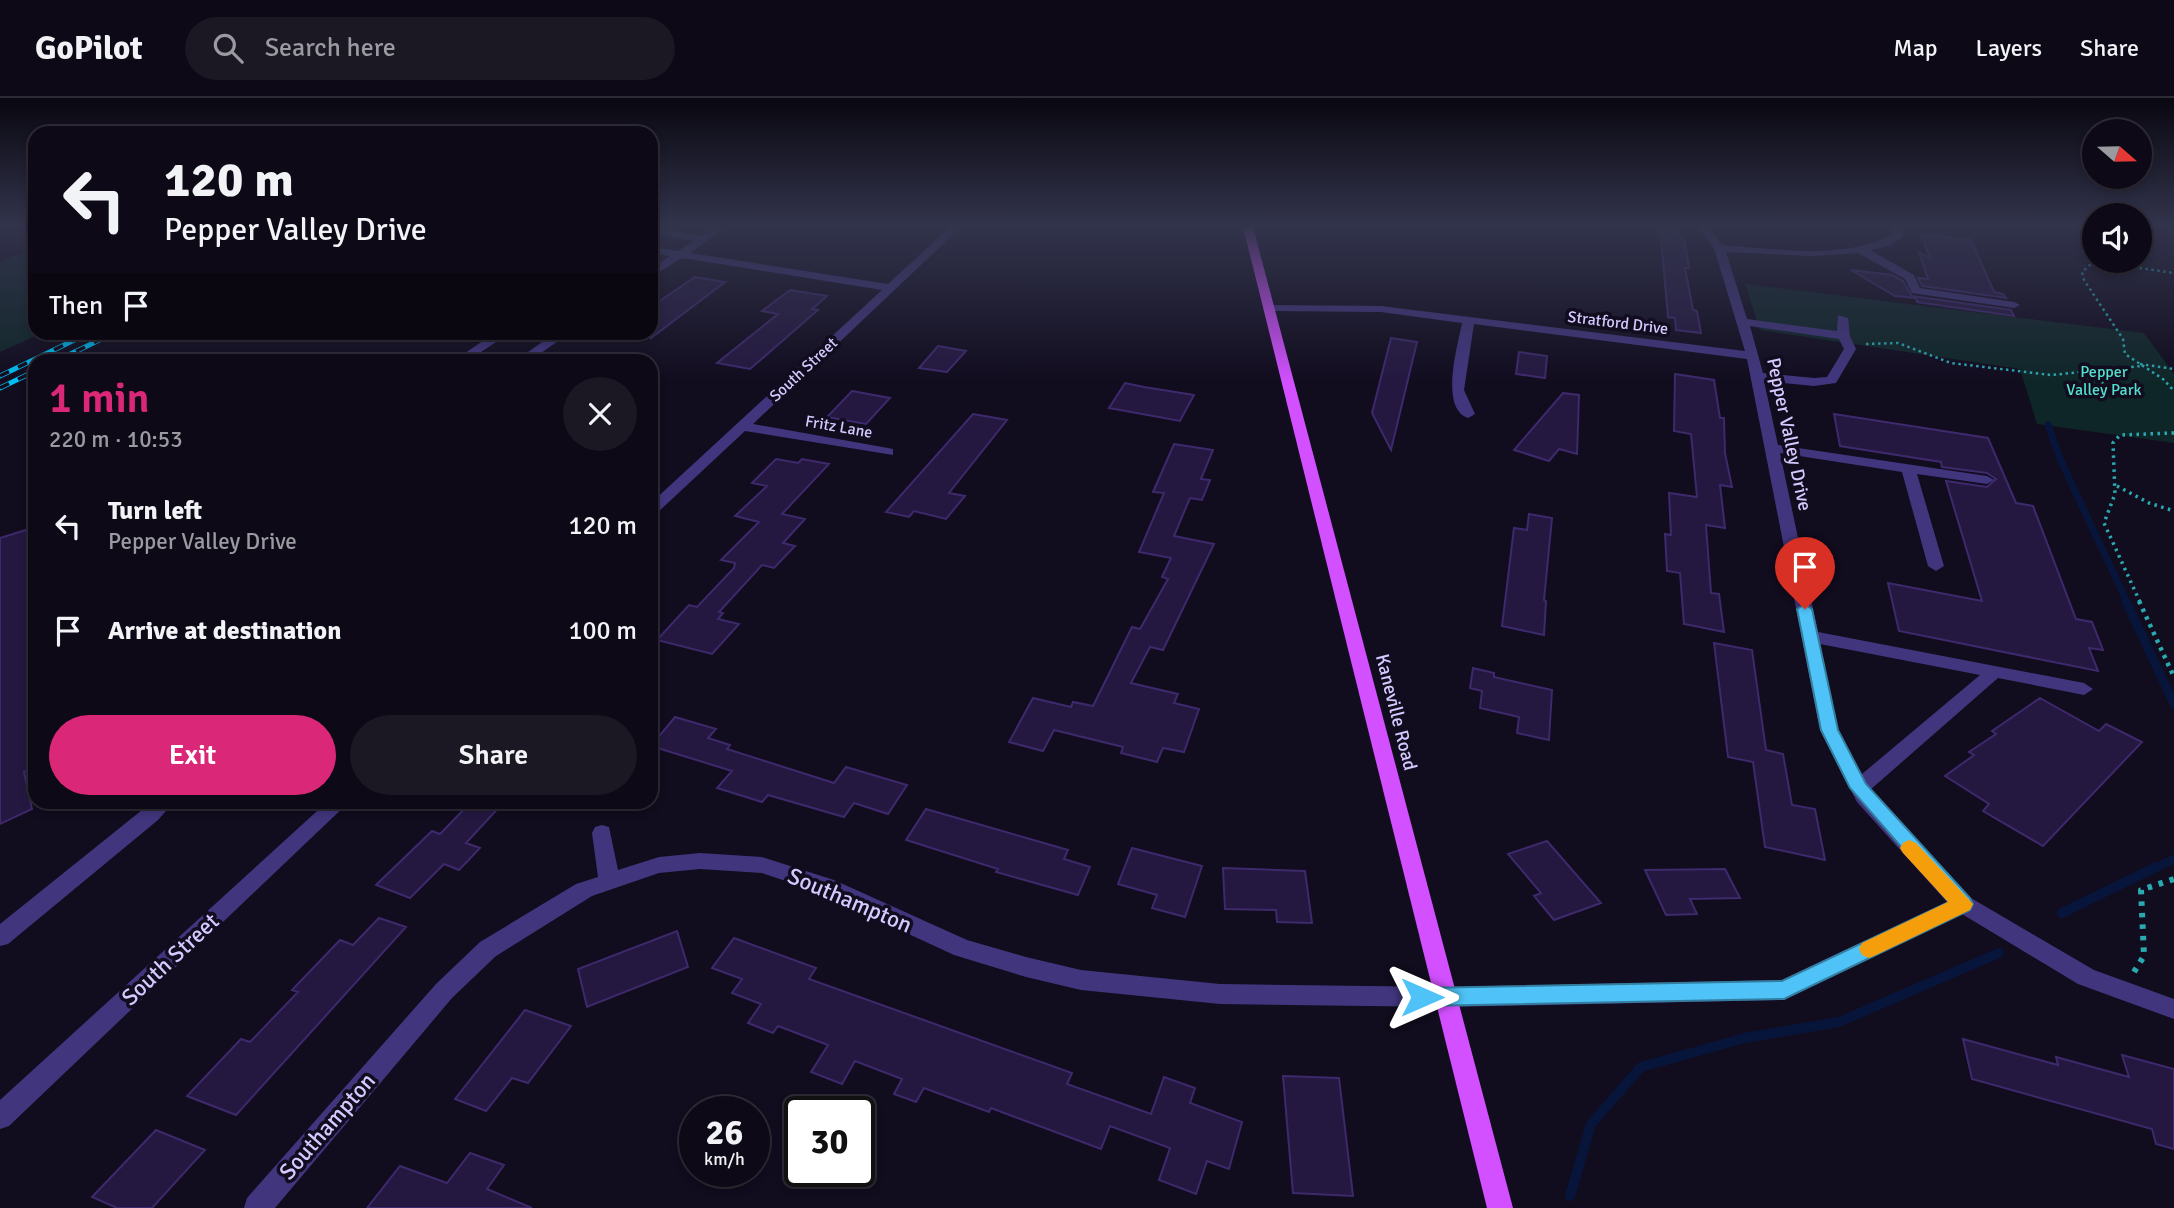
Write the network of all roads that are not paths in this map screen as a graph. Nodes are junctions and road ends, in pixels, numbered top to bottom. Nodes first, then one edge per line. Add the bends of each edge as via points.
1 (830, 279) edge
2 (899, 279) edge
3 (1261, 279) edge
4 (1729, 279) edge
5 (1911, 279) edge
6 (889, 288) junction
7 (2014, 305) dead end
8 (1270, 313) junction
9 (1842, 318) dead end
10 (1743, 322) junction
11 (1469, 324) junction
12 (492, 340) edge
13 (553, 340) edge
14 (1847, 340) junction
15 (470, 354) edge
16 (532, 354) edge
17 (1755, 366) junction
18 (1468, 414) dead end
19 (742, 426) junction
20 (1772, 448) junction
21 (888, 452) dead end
22 (1908, 468) junction
23 (1987, 480) dead end
24 (658, 504) edge
25 (1936, 566) dead end
26 (1810, 636) junction
27 (1994, 672) junction
28 (2084, 689) dead end
29 (1859, 788) junction
30 (158, 809) edge
31 (331, 809) edge
32 (602, 833) dead end
33 (609, 879) junction
34 (1963, 904) junction
35 (0, 937) edge
36 (1447, 997) junction
37 (2174, 1009) edge
38 (0, 1117) edge
39 (257, 1208) edge
40 (1500, 1208) edge

1 - 6 street
2 - 6 street, South Street
3 - 8 main road, Kaneville Road
4 - 10 street, Pepper Valley Drive
5 - 7 street via 1916,291
6 - 19 street, South Street
8 - 11 street, Stratford Drive
8 - 36 main road, Kaneville Road
9 - 14 street
10 - 14 street
10 - 17 street, Pepper Valley Drive
11 - 17 street, Stratford Drive
11 - 18 street via 1457,390
12 - 15 street
13 - 16 street
14 - 17 street, Stratford Drive via 1831,380 1805,381
17 - 20 street, Pepper Valley Drive
19 - 21 street, Fritz Lane
19 - 24 street, South Street
20 - 22 street
20 - 26 street, Pepper Valley Drive
22 - 23 street
22 - 25 street
26 - 27 street
26 - 29 street, Pepper Valley Drive via 1829,730
27 - 28 street
27 - 29 street
29 - 34 street, Pepper Valley Drive
30 - 35 street
31 - 38 street, South Street
32 - 33 street
33 - 36 street, Southampton via 659,865 700,861 762,865 826,886 962,948 1082,980 1220,993
33 - 39 street, Southampton via 518,928 469,966
34 - 36 street, Southampton via 1784,990
34 - 37 street, Pepper Valley Drive via 2086,977
36 - 40 main road, Kaneville Road

